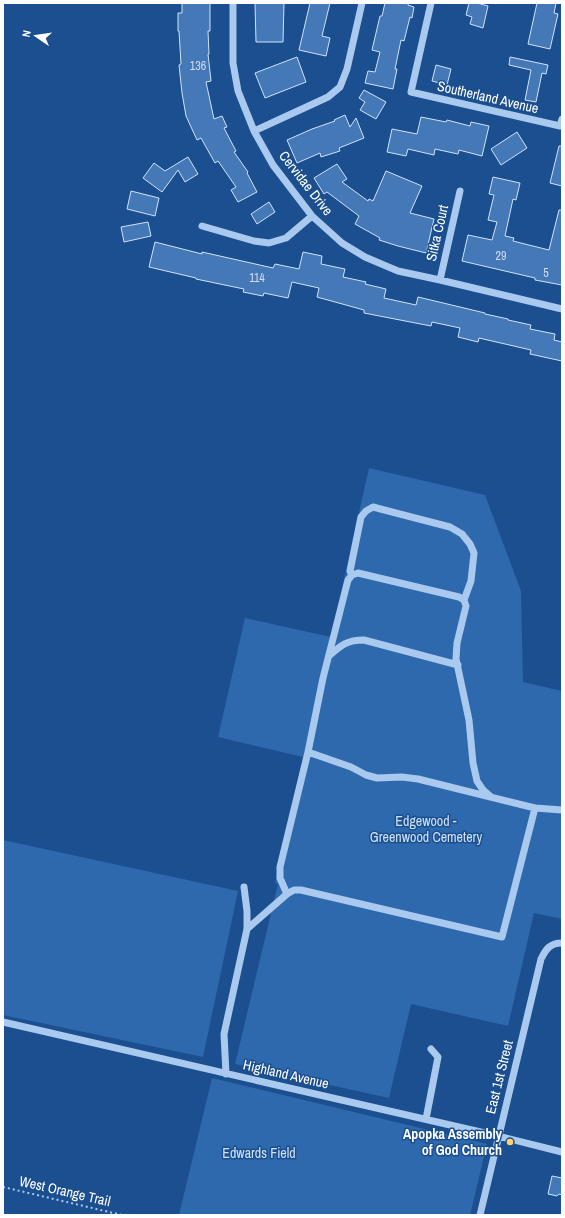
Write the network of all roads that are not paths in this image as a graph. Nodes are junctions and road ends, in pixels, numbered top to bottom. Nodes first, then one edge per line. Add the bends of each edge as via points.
1 (233, 3) edge
2 (362, 3) edge
3 (430, 3) edge
4 (561, 122) edge
5 (254, 131) junction
6 (460, 191) dead end
7 (312, 216) junction
8 (202, 226) dead end
9 (440, 280) junction
10 (562, 309) edge
11 (352, 575) junction
12 (464, 600) junction
13 (329, 656) junction
14 (458, 665) junction
15 (308, 752) junction
16 (491, 796) junction
17 (534, 808) junction
18 (562, 810) edge
19 (244, 887) dead end
20 (287, 894) junction
21 (247, 929) junction
22 (562, 942) edge
23 (3, 1022) edge
24 (432, 1049) dead end
25 (226, 1074) junction
26 (426, 1119) junction
27 (498, 1136) junction
28 (562, 1152) edge
29 (480, 1215) edge

1 - 5 street, Cervidae Drive via 233,63 238,91
2 - 5 street via 340,87 328,97
3 - 4 street, Southerland Avenue via 411,92
5 - 7 street, Cervidae Drive via 273,165
6 - 9 street, Sitka Court
7 - 8 street via 286,238 269,243
7 - 9 street, Cervidae Drive via 342,243 365,257 398,271
9 - 10 street, Cervidae Drive
11 - 12 street via 358,573
11 - 12 street via 350,571 361,518 373,507 450,527 462,534 474,553 471,581
11 - 13 street via 348,580
12 - 14 street via 466,606 456,643
13 - 14 street via 348,642 364,640
13 - 15 street
14 - 16 street via 477,781
15 - 16 street via 377,778 418,779
15 - 20 street via 280,867 280,878
16 - 17 street
17 - 18 street
17 - 20 street via 502,937 301,890
19 - 21 street
20 - 21 street
21 - 25 street via 224,1034
22 - 27 street, East 1st Street via 547,947 541,959
23 - 25 street, Highland Avenue
24 - 26 street via 438,1057
25 - 26 street, Highland Avenue
26 - 27 street, Highland Avenue
27 - 28 street, Highland Avenue
27 - 29 street, East 1st Street

